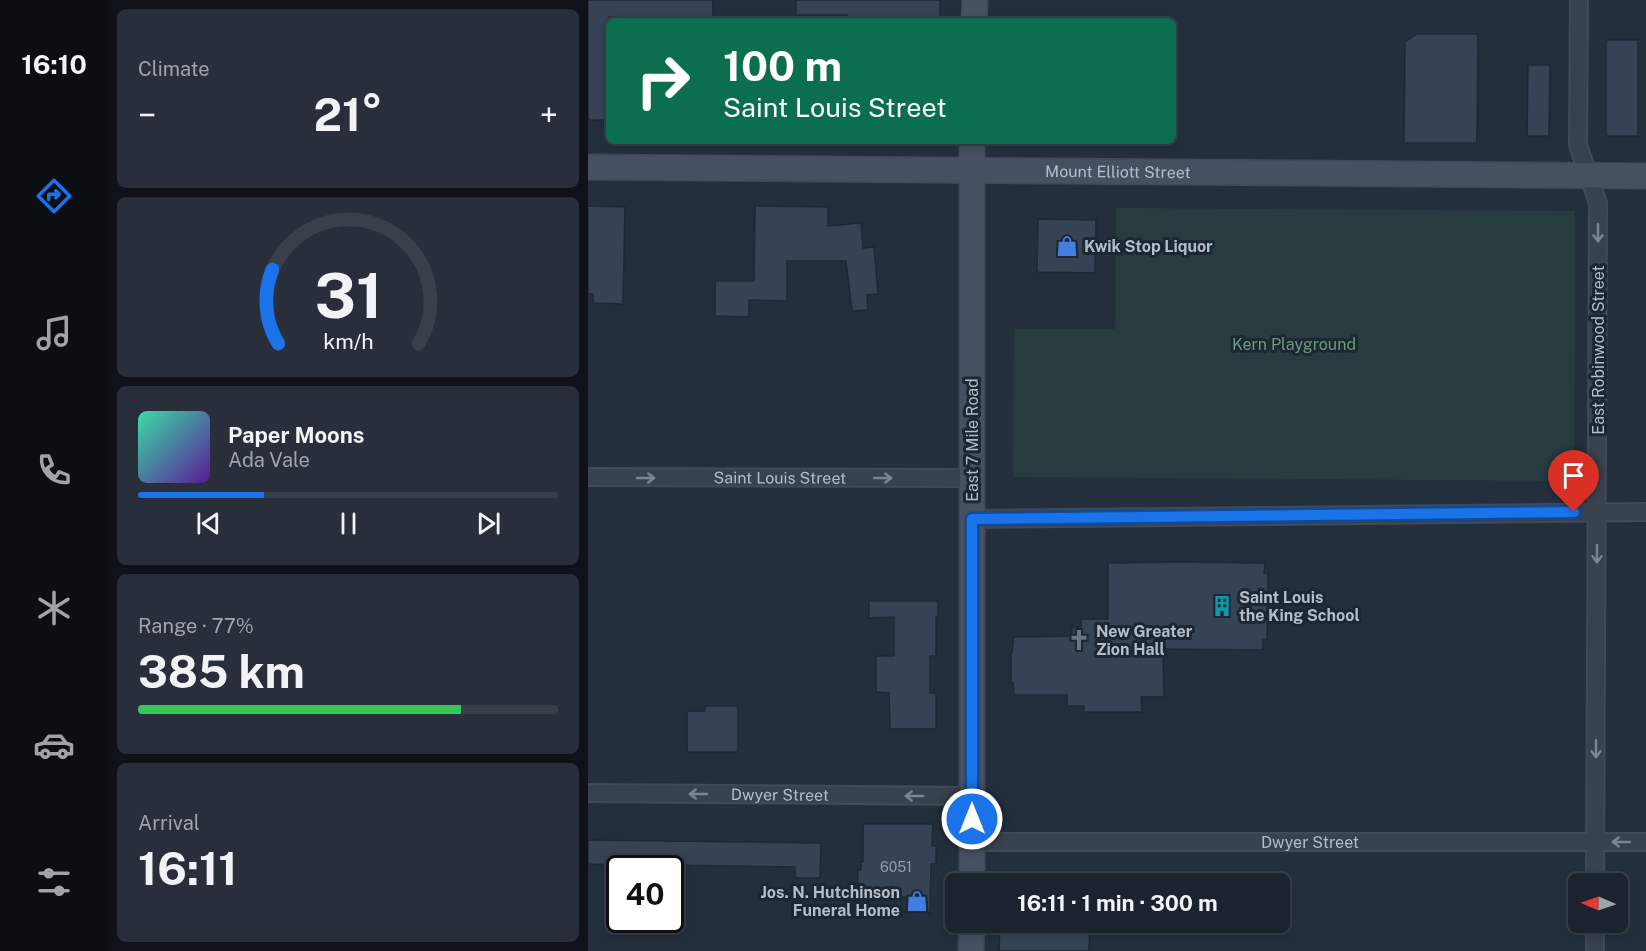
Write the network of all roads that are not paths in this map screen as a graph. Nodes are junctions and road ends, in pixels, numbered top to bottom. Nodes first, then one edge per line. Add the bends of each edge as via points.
1 (975, 0) edge
2 (1579, 0) edge
3 (974, 18) edge
4 (972, 144) edge
5 (588, 167) edge
6 (972, 171) junction
7 (1589, 176) junction
8 (1646, 176) edge
9 (588, 477) edge
10 (971, 478) junction
11 (1598, 512) junction
12 (1646, 512) edge
13 (972, 519) junction
14 (588, 793) edge
15 (972, 796) junction
16 (972, 842) junction
17 (1596, 842) junction
18 (1646, 842) edge
19 (972, 873) edge
20 (1595, 873) edge
21 (972, 933) edge
22 (1595, 933) edge
23 (971, 951) edge
24 (1595, 951) edge

1 - 3 street
2 - 7 street, East Robinwood Street via 1578,145
4 - 6 street, East 7 Mile Road
5 - 6 street, Mount Elliott Street
6 - 7 street, Mount Elliott Street
6 - 10 street, East 7 Mile Road
7 - 8 street, Mount Elliott Street
7 -> 11 street, East Robinwood Street via 1598,203
9 -> 10 street, Saint Louis Street
10 - 13 street, East 7 Mile Road
11 - 12 street
11 - 13 street
11 -> 17 street, East Robinwood Street
13 - 15 street, East 7 Mile Road
15 -> 14 street, Dwyer Street
15 - 16 street, East 7 Mile Road
16 - 17 street, Dwyer Street
16 - 19 street, East 7 Mile Road
18 -> 17 street, Dwyer Street
17 - 20 street, East Robinwood Street
21 - 23 street
22 - 24 street

